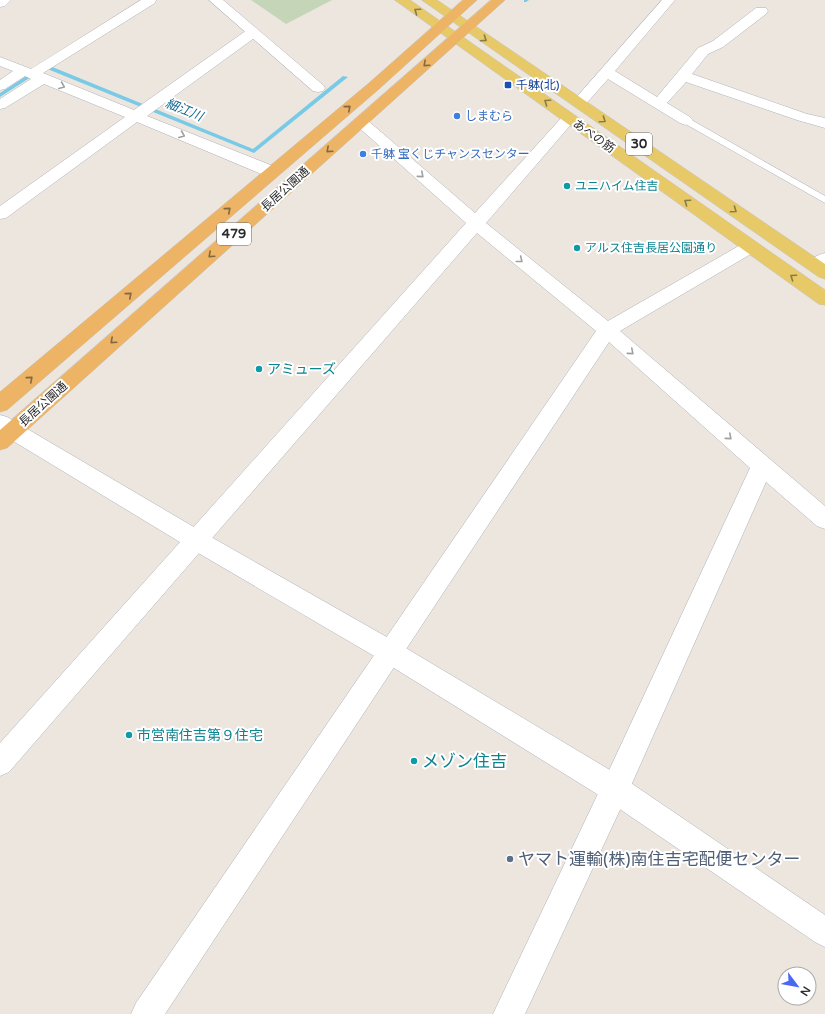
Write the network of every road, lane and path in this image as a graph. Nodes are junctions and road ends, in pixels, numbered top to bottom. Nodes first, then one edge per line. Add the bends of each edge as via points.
1 (5, 0) edge
2 (150, 0) edge
3 (215, 0) edge
4 (402, 0) edge
5 (428, 0) edge
6 (471, 0) edge
7 (498, 0) edge
8 (669, 0) edge
9 (0, 3) edge
10 (761, 11) dead end
11 (447, 22) junction
12 (252, 32) junction
13 (462, 33) junction
14 (0, 61) edge
15 (606, 72) junction
16 (33, 74) junction
17 (683, 76) junction
18 (0, 86) edge
19 (318, 88) dead end
20 (658, 104) junction
21 (0, 105) edge
22 (574, 110) junction
23 (136, 116) junction
24 (685, 120) joint
25 (360, 122) junction
26 (825, 123) edge
27 (272, 172) junction
28 (825, 200) edge
29 (0, 214) edge
30 (475, 222) junction
31 (750, 247) junction
32 (822, 266) edge
33 (825, 299) edge
34 (607, 330) junction
35 (0, 404) edge
36 (4, 432) edge
37 (762, 466) junction
38 (825, 519) edge
39 (196, 540) junction
40 (390, 652) junction
41 (0, 763) edge
42 (615, 789) junction
43 (825, 932) edge
44 (147, 1014) edge
45 (509, 1014) edge

1 - 9 street
2 - 16 street
3 - 12 street
11 -> 4 main road, あべの筋 / 30
5 - 11 main road, あべの筋 / 30
6 - 11 highway, 長居公園通 / 479
7 - 13 highway, 長居公園通 / 479
8 - 15 street
10 - 17 street via 718,44 703,51
11 - 13 main road, あべの筋 / 30
27 -> 11 highway, 長居公園通 / 479
12 - 19 street
12 - 23 street
13 - 22 main road, あべの筋 / 30
13 -> 25 highway, 長居公園通 / 479
14 - 16 street
15 - 20 street
15 - 22 street
16 - 18 street
16 - 21 street
16 -> 23 street
17 - 20 street
17 - 26 street
20 - 24 street
22 - 30 street
31 -> 22 main road, あべの筋 / 30
22 -> 32 main road, あべの筋 / 30
23 -> 27 street
23 - 29 street
24 - 28 lane
25 -> 30 street
25 -> 36 highway, 長居公園通 / 479
35 -> 27 highway, 長居公園通 / 479
30 -> 34 street
30 - 39 street
33 -> 31 main road, あべの筋 / 30
31 - 34 street
34 -> 37 street
34 - 40 street
36 - 39 street
37 - 38 street
37 - 42 street
39 - 40 street
39 - 41 street
40 - 42 street
40 - 44 street
42 - 43 street
42 - 45 street

